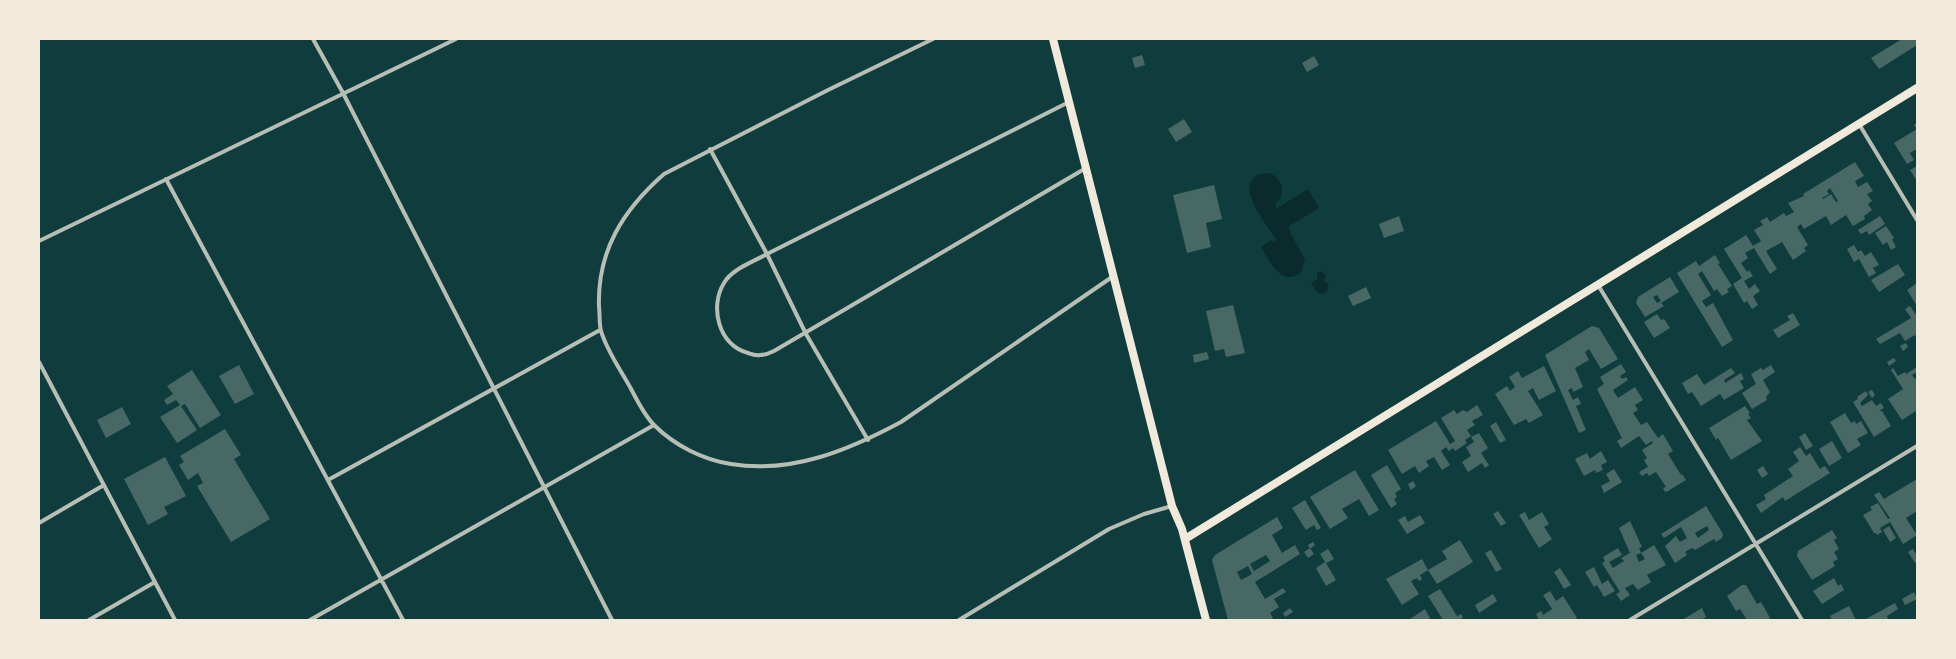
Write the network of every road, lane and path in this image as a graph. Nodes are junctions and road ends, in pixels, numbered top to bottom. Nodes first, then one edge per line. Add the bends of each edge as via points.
1 (313, 39) edge
2 (456, 39) edge
3 (933, 39) edge
4 (1053, 39) edge
5 (1917, 88) edge
6 (343, 93) junction
7 (1069, 102) junction
8 (1859, 124) junction
9 (710, 149) junction
10 (1086, 168) junction
11 (166, 179) junction
12 (1917, 220) edge
13 (39, 241) edge
14 (767, 254) junction
15 (1112, 277) junction
16 (1598, 284) junction
17 (600, 330) junction
18 (806, 334) junction
19 (39, 362) edge
20 (494, 389) junction
21 (654, 425) junction
22 (868, 440) junction
23 (1917, 446) edge
24 (328, 480) junction
25 (104, 486) junction
26 (544, 487) junction
27 (1172, 506) junction
28 (39, 523) edge
29 (1185, 540) junction
30 (1756, 543) junction
31 (382, 580) junction
32 (155, 582) junction
33 (89, 620) edge
34 (175, 620) edge
35 (310, 620) edge
36 (403, 620) edge
37 (612, 620) edge
38 (959, 620) edge
39 (1206, 620) edge
40 (1630, 620) edge
41 (1802, 620) edge

1 - 6 street
2 - 6 street
3 - 9 street
4 - 7 main road
5 - 8 main road
6 - 11 street
6 - 20 street
7 - 10 main road
7 - 14 street
8 - 12 street
8 - 16 main road
9 - 14 street
9 - 17 street via 664,174 644,192 620,223 606,252 599,291
10 - 15 main road
10 - 18 street
11 - 13 street
11 - 24 street
14 - 18 street
14 - 18 street via 732,274 724,282 716,307 719,326 726,339 740,351 759,356
15 - 22 street via 901,422
15 - 27 main road
16 - 29 main road
16 - 30 street
17 - 20 street
17 - 21 street via 640,406
18 - 22 street
19 - 25 street
20 - 24 street
20 - 26 street
21 - 22 street via 677,444 704,457 730,464 759,467 804,462
21 - 26 street
23 - 30 street
24 - 31 street
25 - 28 street
25 - 32 street
26 - 31 street
26 - 37 street
27 - 29 main road
27 - 38 street via 1144,514 1109,529
29 - 39 main road
30 - 40 street
30 - 41 street
31 - 35 street
31 - 36 street
32 - 33 street
32 - 34 street

